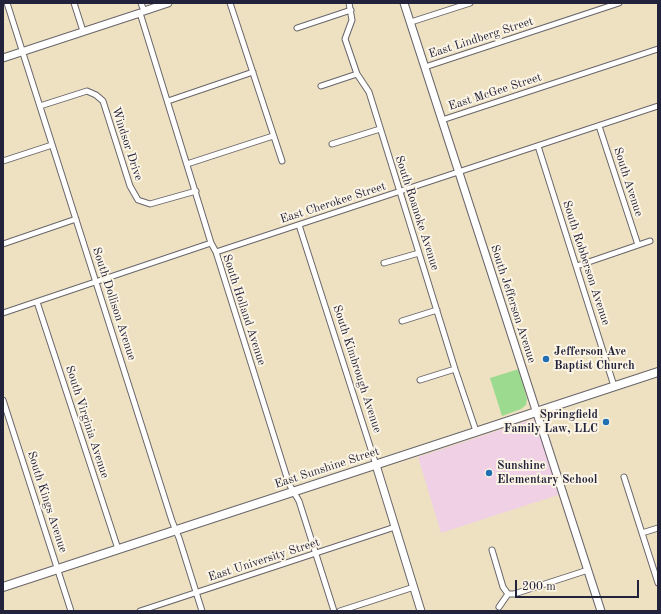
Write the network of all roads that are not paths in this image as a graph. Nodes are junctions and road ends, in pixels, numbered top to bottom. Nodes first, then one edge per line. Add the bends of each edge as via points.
1 (8, 3) edge
2 (74, 3) edge
3 (141, 3) edge
4 (168, 3) edge
5 (230, 3) edge
6 (349, 3) edge
7 (404, 3) edge
8 (470, 3) edge
9 (619, 3) edge
10 (351, 10) junction
11 (142, 12) junction
12 (411, 22) junction
13 (297, 28) dead end
14 (83, 31) junction
15 (658, 49) edge
16 (22, 51) junction
17 (3, 58) edge
18 (425, 67) junction
19 (253, 72) junction
20 (357, 74) junction
21 (321, 86) dead end
22 (168, 100) junction
23 (40, 106) junction
24 (658, 106) edge
25 (442, 120) junction
26 (599, 126) junction
27 (380, 129) junction
28 (273, 136) junction
29 (332, 144) dead end
30 (52, 145) junction
31 (538, 146) junction
32 (282, 161) dead end
33 (3, 162) edge
34 (187, 164) junction
35 (459, 172) junction
36 (196, 191) junction
37 (399, 192) junction
38 (76, 219) junction
39 (300, 225) junction
40 (650, 241) dead end
41 (211, 243) junction
42 (3, 244) edge
43 (638, 245) junction
44 (216, 252) junction
45 (419, 252) junction
46 (384, 263) dead end
47 (577, 266) junction
48 (97, 282) junction
49 (37, 302) junction
50 (437, 310) junction
51 (3, 313) edge
52 (402, 321) dead end
53 (455, 369) junction
54 (658, 372) edge
55 (420, 380) dead end
56 (614, 386) junction
57 (3, 400) edge
58 (537, 412) junction
59 (476, 431) junction
60 (376, 465) junction
61 (624, 477) dead end
62 (294, 492) junction
63 (395, 527) junction
64 (658, 528) edge
65 (176, 530) junction
66 (642, 534) junction
67 (118, 549) junction
68 (492, 550) dead end
69 (315, 553) junction
70 (58, 569) junction
71 (588, 570) junction
72 (658, 583) edge
73 (3, 587) edge
74 (414, 587) junction
75 (196, 592) junction
76 (508, 594) junction
77 (499, 607) dead end
78 (71, 611) edge
79 (140, 611) edge
80 (202, 611) edge
81 (334, 611) edge
82 (340, 611) edge
83 (421, 611) edge
84 (601, 611) edge

1 - 16 street, South Dollison Avenue
2 - 14 street
3 - 11 street, South Holland Avenue
4 - 11 street
5 - 19 street
6 - 10 street, South Roanoke Avenue
7 - 12 street, South Jefferson Avenue
8 - 12 street
9 - 18 street, East Lindberg Street
10 - 13 street
10 - 20 street, South Roanoke Avenue via 352,20 345,39
11 - 14 street
11 - 22 street, South Holland Avenue
12 - 18 street, South Jefferson Avenue
14 - 16 street
15 - 25 street, East McGee Street
16 - 17 street
16 - 23 street, South Dollison Avenue
18 - 25 street, South Jefferson Avenue
19 - 22 street
19 - 28 street
20 - 21 street
20 - 27 street, South Roanoke Avenue via 369,92
22 - 34 street, South Holland Avenue
23 - 30 street, South Dollison Avenue
23 - 36 street, Windsor Drive via 87,91 96,95 102,101 130,186 138,200 150,204
24 - 26 street, East Cherokee Street
25 - 35 street, South Jefferson Avenue
26 - 31 street, East Cherokee Street
26 - 43 street, South Avenue
27 - 29 street
27 - 37 street, South Roanoke Avenue
28 - 32 street
28 - 34 street
30 - 33 street
30 - 38 street, South Dollison Avenue
31 - 35 street, East Cherokee Street
31 - 47 street, South Robberson Avenue
34 - 36 street, South Holland Avenue
35 - 37 street, East Cherokee Street
35 - 58 street, South Jefferson Avenue
36 - 41 street, South Holland Avenue
37 - 39 street, East Cherokee Street
37 - 45 street, South Roanoke Avenue
38 - 42 street
38 - 48 street, South Dollison Avenue
39 - 44 street, East Cherokee Street
39 - 60 street, South Kimbrough Avenue
40 - 43 street
41 - 44 street, South Holland Avenue
41 - 48 street
43 - 47 street
44 - 62 street, South Holland Avenue via 289,484
45 - 46 street
45 - 50 street, South Roanoke Avenue
47 - 56 street, South Robberson Avenue
48 - 49 street
48 - 65 street, South Dollison Avenue
49 - 51 street
49 - 67 street, South Virginia Avenue
50 - 52 street
50 - 53 street, South Roanoke Avenue
53 - 55 street
53 - 59 street, South Roanoke Avenue
54 - 56 main road, East Sunshine Street
56 - 58 main road, East Sunshine Street
57 - 70 street, South Kings Avenue
58 - 59 main road, East Sunshine Street
58 - 71 street, South Jefferson Avenue
59 - 60 main road, East Sunshine Street
60 - 62 main road, East Sunshine Street
60 - 63 street, South Kimbrough Avenue
61 - 66 street
62 - 65 main road, East Sunshine Street
62 - 69 street, South Holland Avenue
63 - 69 street, East University Street
63 - 74 street, South Kimbrough Avenue
64 - 66 street
65 - 67 main road, East Sunshine Street
65 - 75 street, South Dollison Avenue
66 - 72 street
67 - 70 main road, East Sunshine Street
68 - 76 street via 503,587
69 - 75 street, East University Street
69 - 81 street, South Holland Avenue
70 - 73 main road, East Sunshine Street
70 - 78 street, South Kings Avenue
71 - 76 street
71 - 84 street, South Jefferson Avenue
74 - 82 street
74 - 83 street, South Kimbrough Avenue
75 - 79 street, East University Street
75 - 80 street, South Dollison Avenue
76 - 77 street

